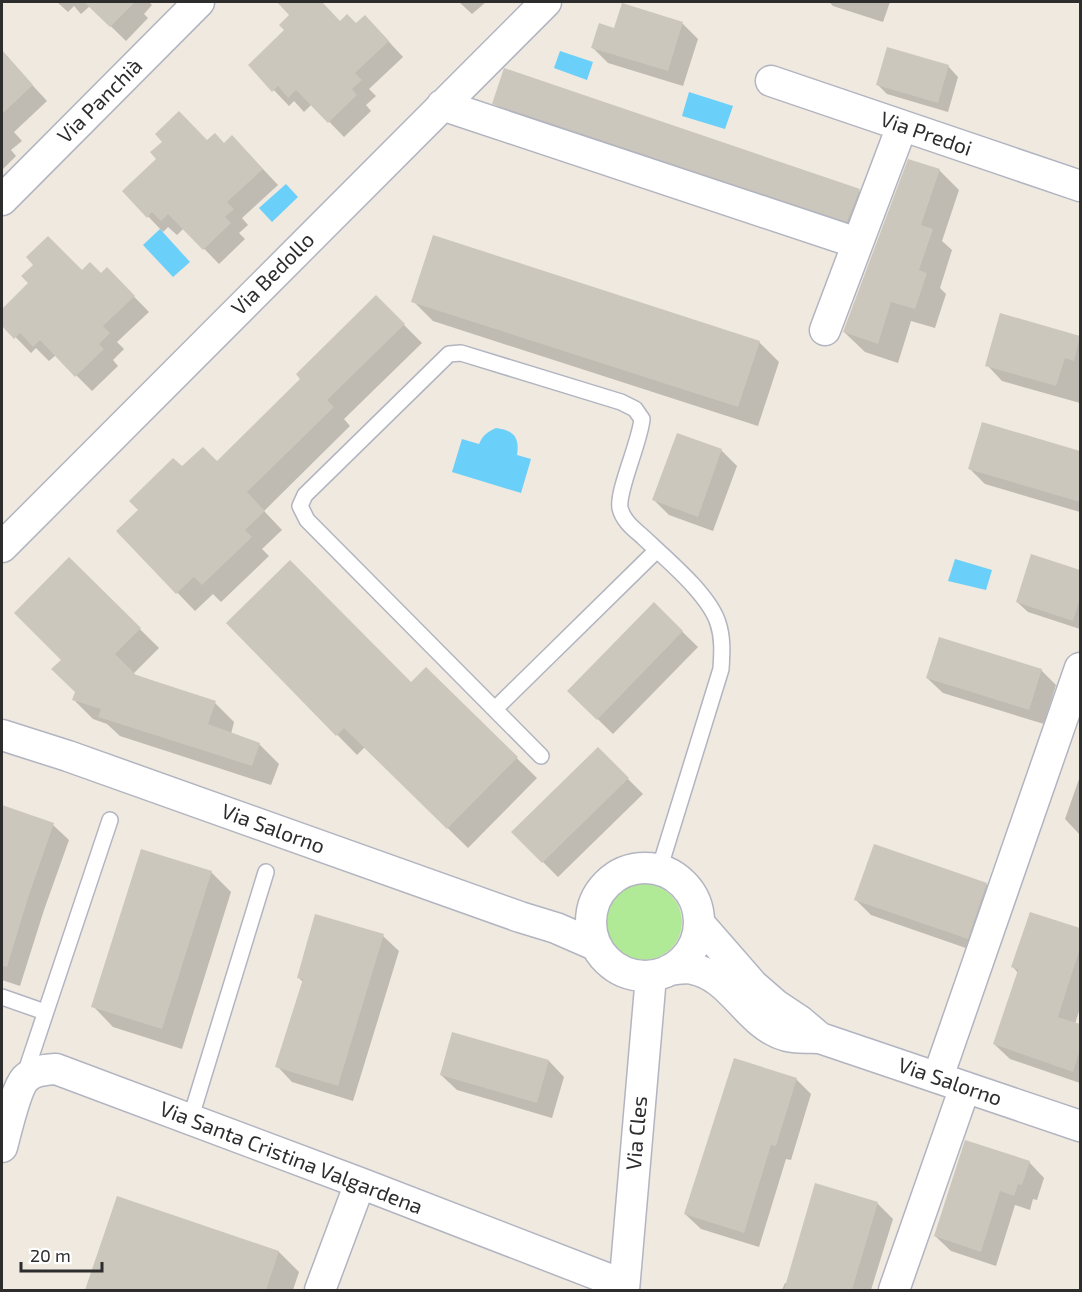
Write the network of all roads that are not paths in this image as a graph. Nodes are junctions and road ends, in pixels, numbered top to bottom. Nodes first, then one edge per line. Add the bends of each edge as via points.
1 (199, 2) edge
2 (546, 2) edge
3 (771, 81) dead end
4 (442, 105) junction
5 (902, 126) junction
6 (1080, 186) edge
7 (2, 200) edge
8 (857, 243) junction
9 (825, 330) dead end
10 (2, 547) edge
11 (657, 550) junction
12 (1080, 668) edge
13 (495, 709) junction
14 (2, 716) edge
15 (14, 738) edge
16 (541, 756) dead end
17 (110, 820) dead end
18 (659, 870) junction
19 (266, 872) dead end
20 (599, 893) junction
21 (520, 917) junction
22 (699, 923) junction
23 (595, 945) junction
24 (660, 973) junction
25 (2, 997) edge
26 (45, 1012) junction
27 (820, 1038) junction
28 (951, 1082) junction
29 (20, 1088) junction
30 (190, 1120) junction
31 (1080, 1126) edge
32 (2, 1147) edge
33 (360, 1183) junction
34 (624, 1288) edge
35 (320, 1290) edge
36 (894, 1290) edge

1 - 7 street, Via Panchià
2 - 4 street, Via Bedollo
3 - 5 street, Via Predoi
4 - 8 street
4 - 10 street, Via Bedollo
5 - 6 street, Via Predoi
5 - 8 street
8 - 9 street
11 - 13 lane
11 - 13 lane via 626,520 620,507 641,432 642,419 635,409 461,352 440,361 305,495 300,506 307,520
11 - 18 lane via 707,603 718,622 723,646 721,669
12 - 28 street
13 - 16 lane
14 - 15 street, Via Salorno
15 - 21 street, Via Salorno
17 - 26 lane
18 - 20 street via 625,871
18 - 22 street via 688,889
19 - 30 lane
20 - 21 street, Via Salorno via 581,906
20 - 23 street via 592,910
21 - 23 street, Via Salorno
22 - 24 street via 691,951 681,962
22 - 27 street, Via Salorno via 753,985
23 - 24 street via 618,970 634,975
24 - 27 street, Via Salorno via 692,968 713,977 771,1029 788,1036
24 - 34 street, Via Cles
25 - 26 lane
26 - 29 lane
27 - 28 street, Via Salorno
28 - 31 street, Via Salorno
28 - 36 street
29 - 30 street, Via Santa Cristina Valgardena via 34,1072 56,1070
29 - 32 street
30 - 33 street, Via Santa Cristina Valgardena
33 - 34 street, Via Santa Cristina Valgardena
33 - 35 street

